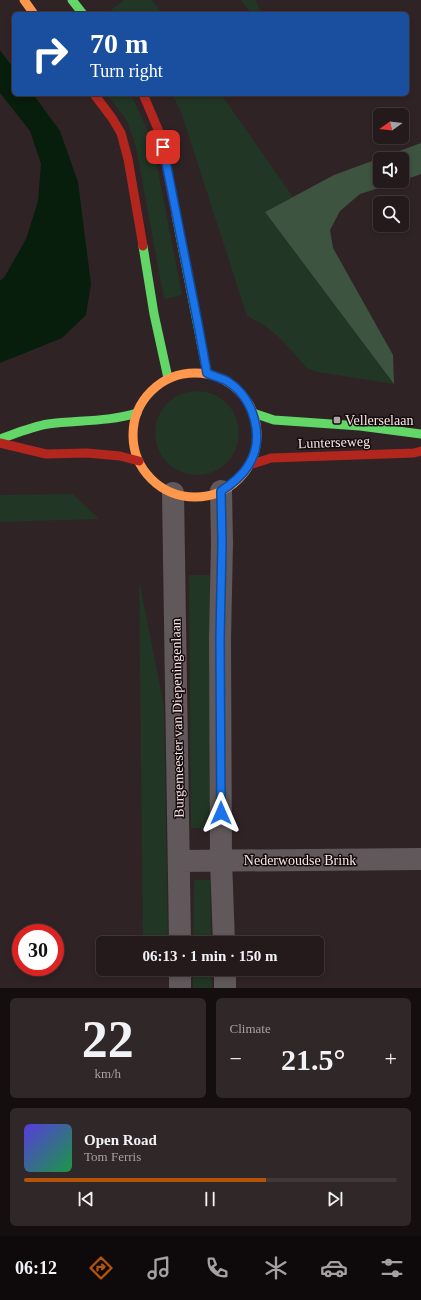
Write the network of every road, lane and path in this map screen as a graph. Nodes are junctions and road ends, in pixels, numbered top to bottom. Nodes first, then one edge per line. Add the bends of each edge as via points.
1 (24, 0) edge
2 (33, 12) edge
3 (96, 96) edge
4 (144, 96) edge
5 (207, 373) junction
6 (168, 378) junction
7 (253, 412) junction
8 (136, 413) junction
9 (421, 434) edge
10 (0, 439) edge
11 (0, 443) edge
12 (421, 451) edge
13 (139, 462) junction
14 (249, 465) junction
15 (221, 491) junction
16 (173, 493) junction
17 (421, 859) edge
18 (221, 860) junction
19 (179, 861) junction
20 (180, 936) edge
21 (224, 936) edge
22 (180, 976) edge
23 (225, 976) edge
24 (180, 988) edge
25 (225, 988) edge

1 - 2 main road
3 - 6 main road via 121,133 128,159 155,319
4 - 5 main road via 160,134
5 - 6 main road via 187,373
5 - 7 main road via 227,381 243,394
6 - 8 main road via 144,399
7 - 9 main road, Lunterseweg via 274,420 360,426
7 - 14 main road via 257,430 256,448
8 - 10 main road via 121,418 46,424
8 - 13 main road via 133,429 134,446
11 - 13 main road via 46,454 87,453 120,456
12 - 14 main road, Lunterseweg via 271,458
13 - 16 main road via 148,475
14 - 15 main road via 238,480
15 - 16 main road via 206,496 189,497
15 - 18 street
16 - 19 street, Burgemeester van Diepeningenlaan
17 - 18 street, Nederwoudse Brink
18 - 19 street, Nederwoudse Brink
18 - 21 street
19 - 20 street, Burgemeester van Diepeningenlaan
22 - 24 street
23 - 25 street

